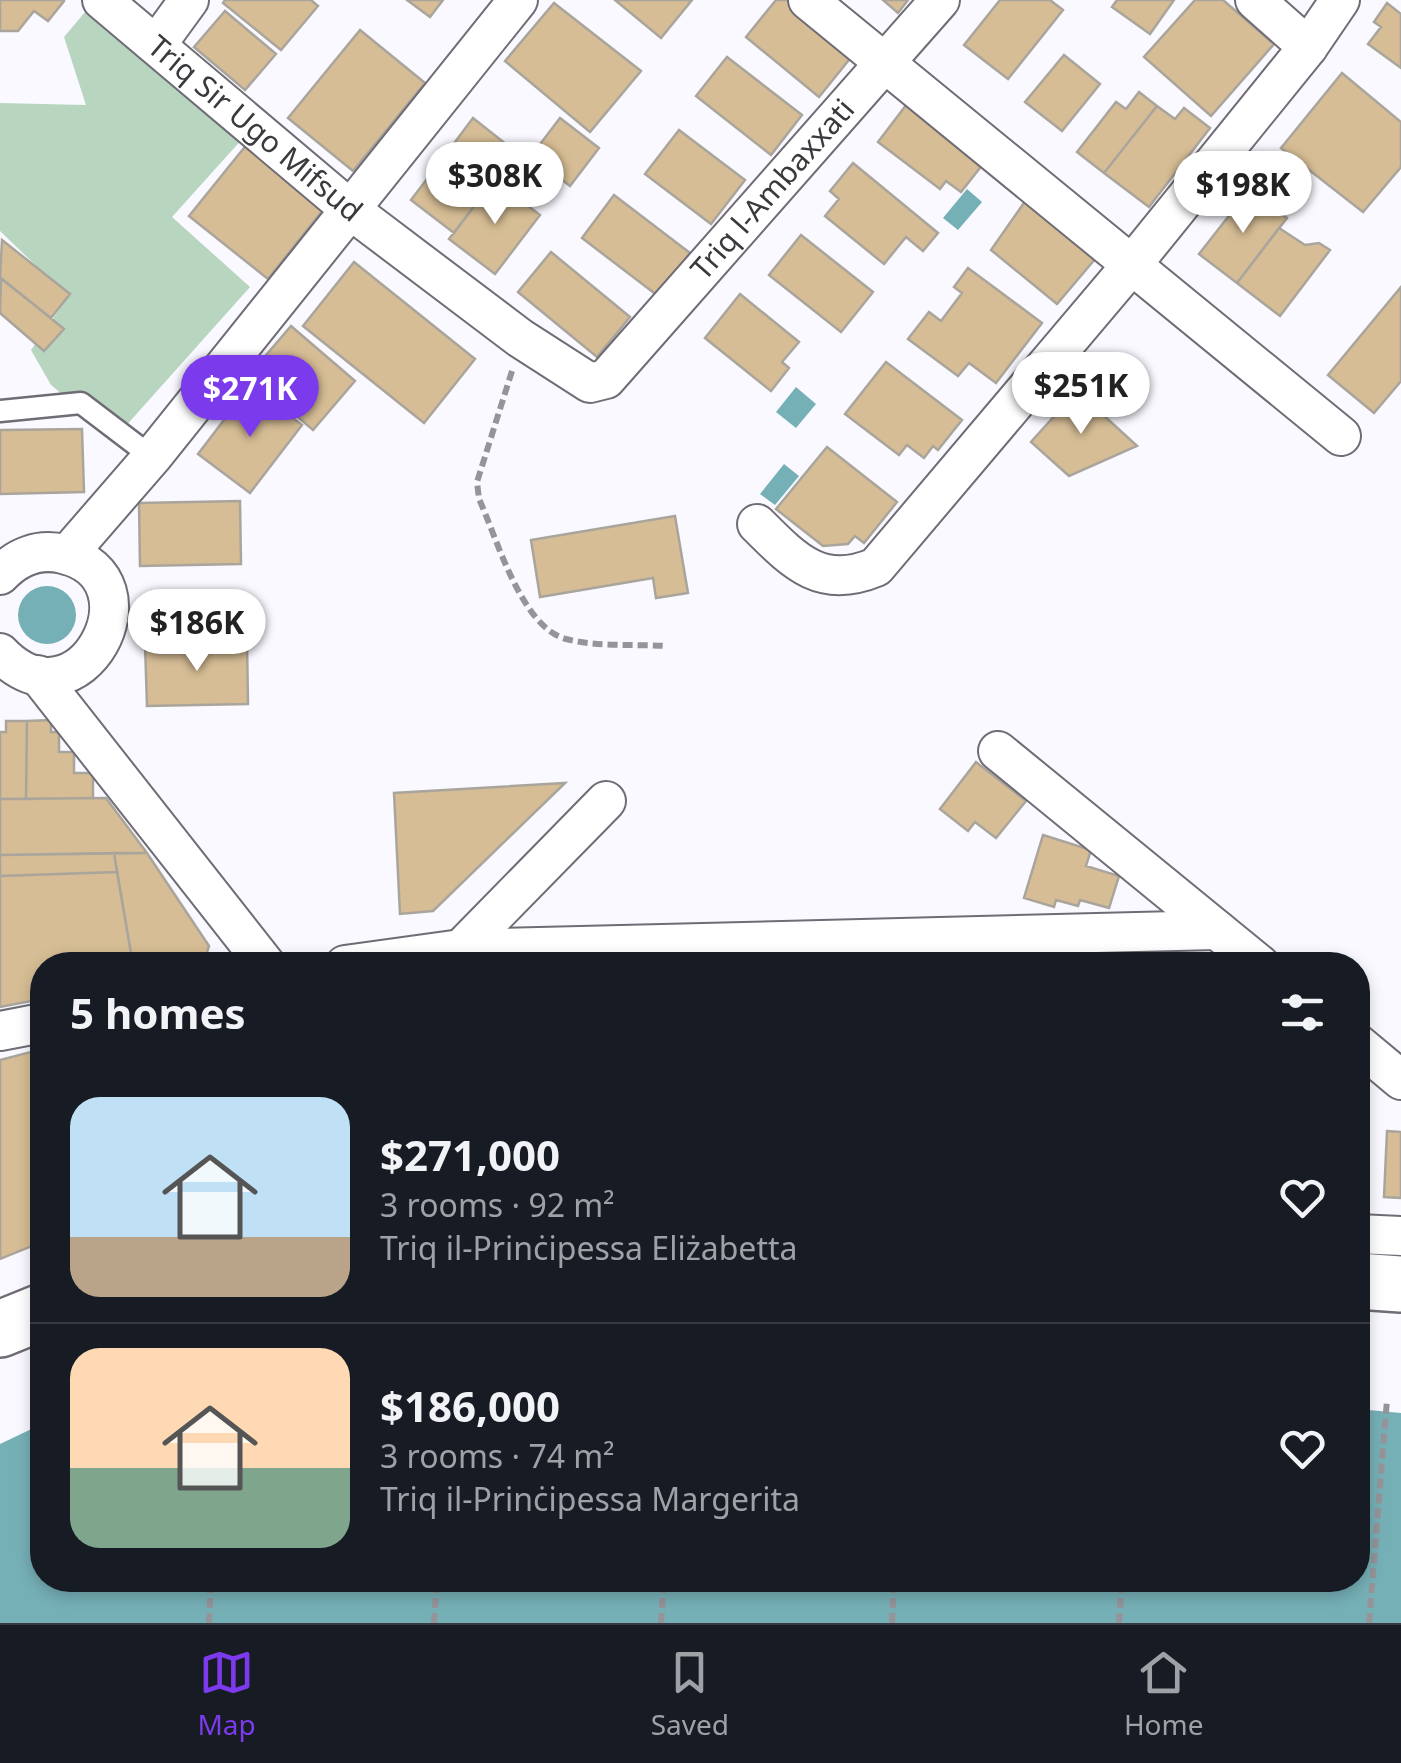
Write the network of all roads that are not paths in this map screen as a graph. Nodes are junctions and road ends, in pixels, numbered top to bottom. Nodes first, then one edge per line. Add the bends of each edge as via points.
1 (102, 0) edge
2 (189, 0) edge
3 (518, 0) edge
4 (808, 0) edge
5 (940, 0) edge
6 (1255, 0) edge
7 (1340, 0) edge
8 (157, 44) junction
9 (1308, 47) junction
10 (888, 62) junction
11 (352, 211) junction
12 (1134, 262) junction
13 (606, 379) joint
14 (0, 411) edge
15 (1341, 436) dead end
16 (152, 457) junction
17 (757, 524) dead end
18 (67, 554) junction
19 (6, 562) edge
20 (81, 666) junction
21 (14, 670) edge
22 (88, 736) junction
23 (998, 751) dead end
24 (606, 801) dead end
25 (1217, 930) junction
26 (461, 950) junction
27 (256, 952) edge
28 (446, 952) edge
29 (1244, 952) edge
30 (30, 1026) edge
31 (0, 1032) edge
32 (1370, 1054) edge
33 (1401, 1080) edge
34 (1370, 1235) edge
35 (1401, 1236) edge
36 (1370, 1281) edge
37 (1401, 1284) edge
38 (30, 1317) edge
39 (0, 1329) edge

1 - 8 street, Triq Sir Ugo Mifsud
2 - 8 street
3 - 11 street
4 - 10 street
5 - 10 street, Triq l-Ambaxxati
6 - 9 street
7 - 9 street
8 - 11 street, Triq Sir Ugo Mifsud
9 - 12 street
10 - 12 street
10 - 13 street, Triq l-Ambaxxati
11 - 13 street, Triq Sir Ugo Mifsud via 576,377 590,383
11 - 16 street
12 - 15 street
12 - 17 street via 876,567 850,578 827,578
14 - 16 lane via 81,403
16 - 18 street
18 - 19 street
18 - 20 street via 98,577 110,615 96,652
20 - 21 street via 53,676
20 - 22 street
21 - 22 street
22 - 27 street
23 - 25 street
24 - 26 street
25 - 26 street
25 - 29 street
26 - 28 street
30 - 31 street
32 - 33 street
34 - 35 street
36 - 37 main road
38 - 39 main road

